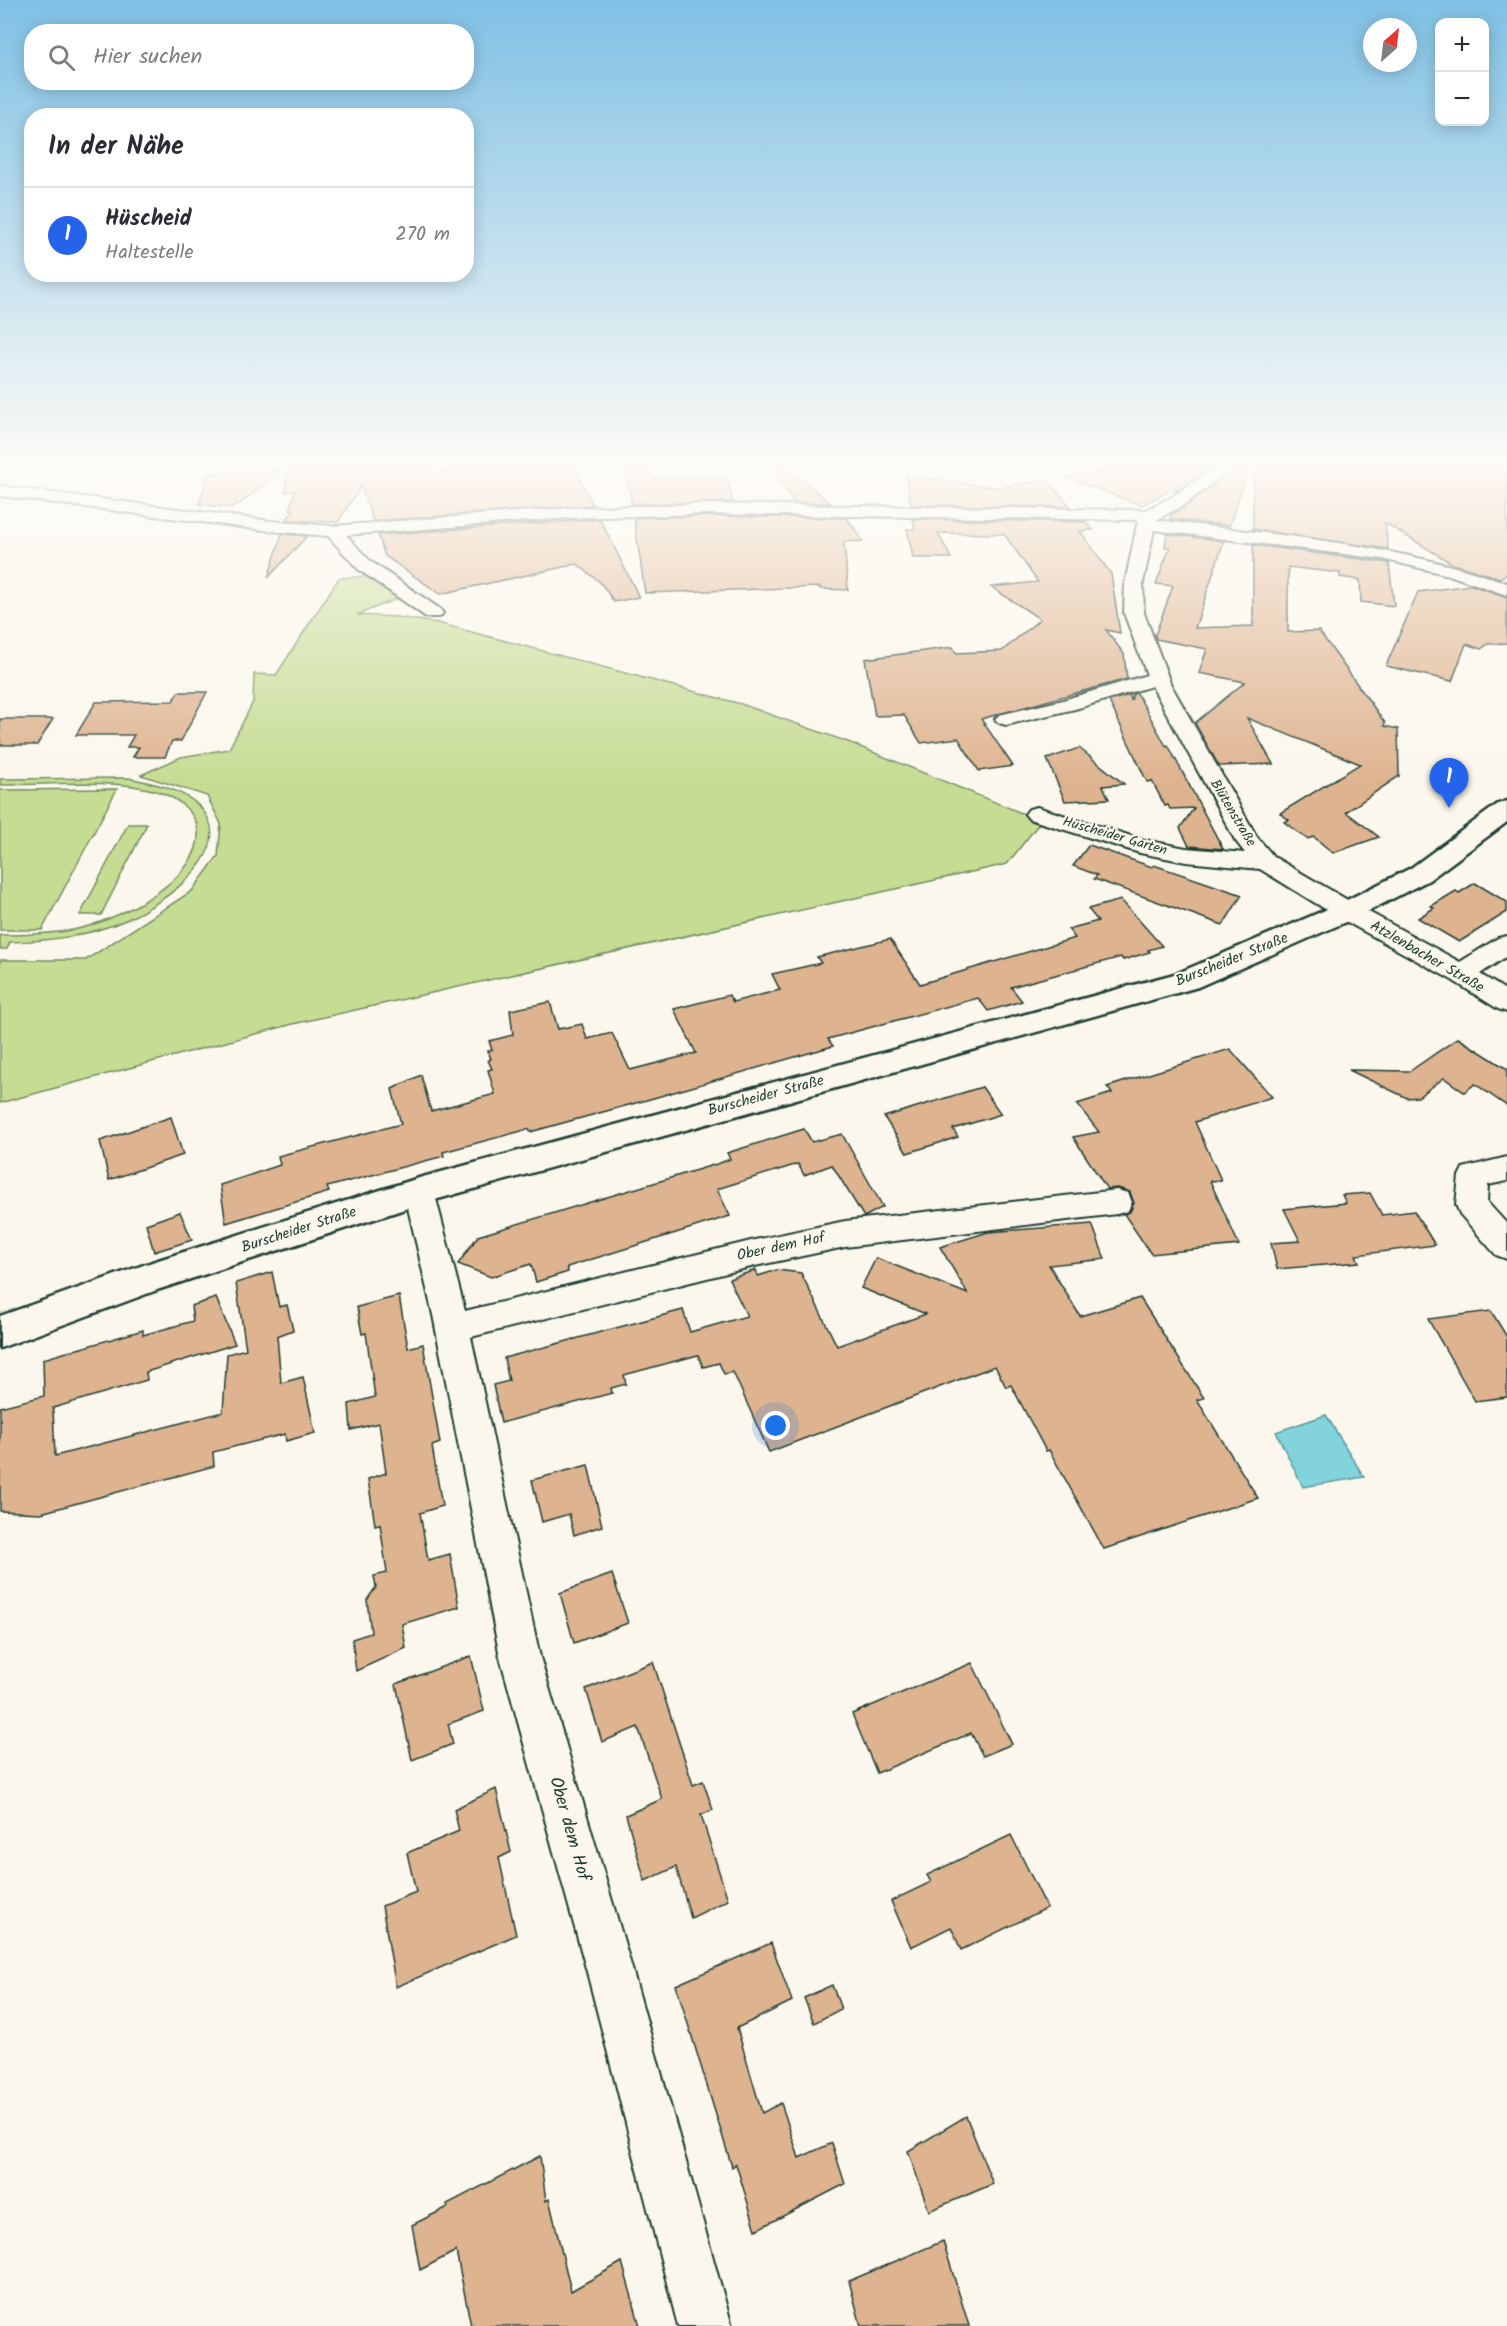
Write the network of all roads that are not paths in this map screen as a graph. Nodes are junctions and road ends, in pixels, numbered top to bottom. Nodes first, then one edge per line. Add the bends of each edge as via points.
1 (371, 570) edge
2 (1137, 570) edge
3 (1449, 570) edge
4 (1507, 589) edge
5 (434, 613) dead end
6 (1158, 678) junction
7 (1006, 719) dead end
8 (1507, 809) edge
9 (1037, 814) dead end
10 (1266, 862) junction
11 (1347, 911) junction
12 (1507, 944) edge
13 (1461, 974) junction
14 (1507, 1003) edge
15 (1507, 1169) edge
16 (419, 1191) junction
17 (1117, 1202) dead end
18 (1507, 1246) edge
19 (452, 1328) junction
20 (0, 1332) edge
21 (705, 2326) edge

1 - 5 street
2 - 6 street, Blütenstraße via 1134,613
3 - 4 street
6 - 7 street
6 - 10 street, Blütenstraße via 1247,840
8 - 11 main road, Burscheider Straße via 1420,874
9 - 10 street, Hüscheider Gärten via 1140,846 1186,855
10 - 11 street, Blütenstraße
11 - 13 street, Atzlenbacher Straße
11 - 16 main road, Burscheider Straße via 1188,980
12 - 13 street
13 - 14 street, Atzlenbacher Straße
15 - 18 street via 1474,1176 1471,1205
16 - 19 street, Ober dem Hof
16 - 20 main road, Burscheider Straße via 152,1277
17 - 19 street, Ober dem Hof via 845,1234 755,1252
19 - 21 street, Ober dem Hof via 520,1657 610,1971

